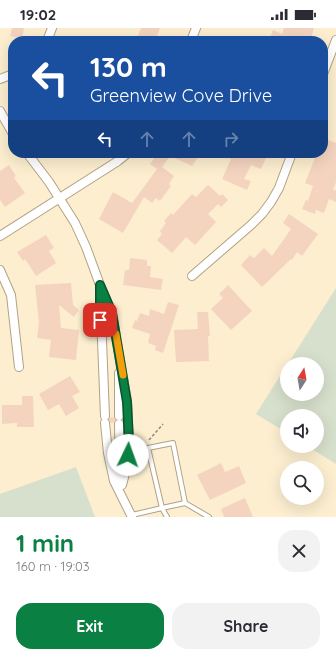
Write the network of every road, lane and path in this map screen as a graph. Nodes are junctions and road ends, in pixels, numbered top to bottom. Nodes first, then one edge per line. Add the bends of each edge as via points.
1 (336, 40) edge
2 (328, 61) edge
3 (0, 112) edge
4 (8, 126) edge
5 (31, 158) edge
6 (120, 158) edge
7 (290, 158) edge
8 (60, 198) junction
9 (0, 236) edge
10 (0, 270) edge
11 (192, 276) dead end
12 (100, 285) junction
13 (118, 349) junction
14 (19, 367) dead end
15 (163, 424) dead end
16 (145, 443) dead end
17 (122, 485) junction
18 (124, 501) junction
19 (185, 503) junction
20 (162, 508) junction
21 (132, 516) edge
22 (167, 517) edge
23 (209, 517) edge

1 - 2 street
3 - 4 street
5 - 8 street
6 - 8 street
7 - 11 street via 279,188 262,214
8 - 9 street
8 - 12 street via 75,223
10 - 14 street via 11,295
12 - 13 street via 112,313
12 - 18 street via 108,453 114,481
13 - 17 street
13 - 17 street via 127,402 129,442
15 - 16 path
17 - 18 street
18 - 21 street
19 - 20 lane
19 - 20 lane via 173,443 148,448
19 - 23 lane
20 - 21 lane
20 - 22 lane

